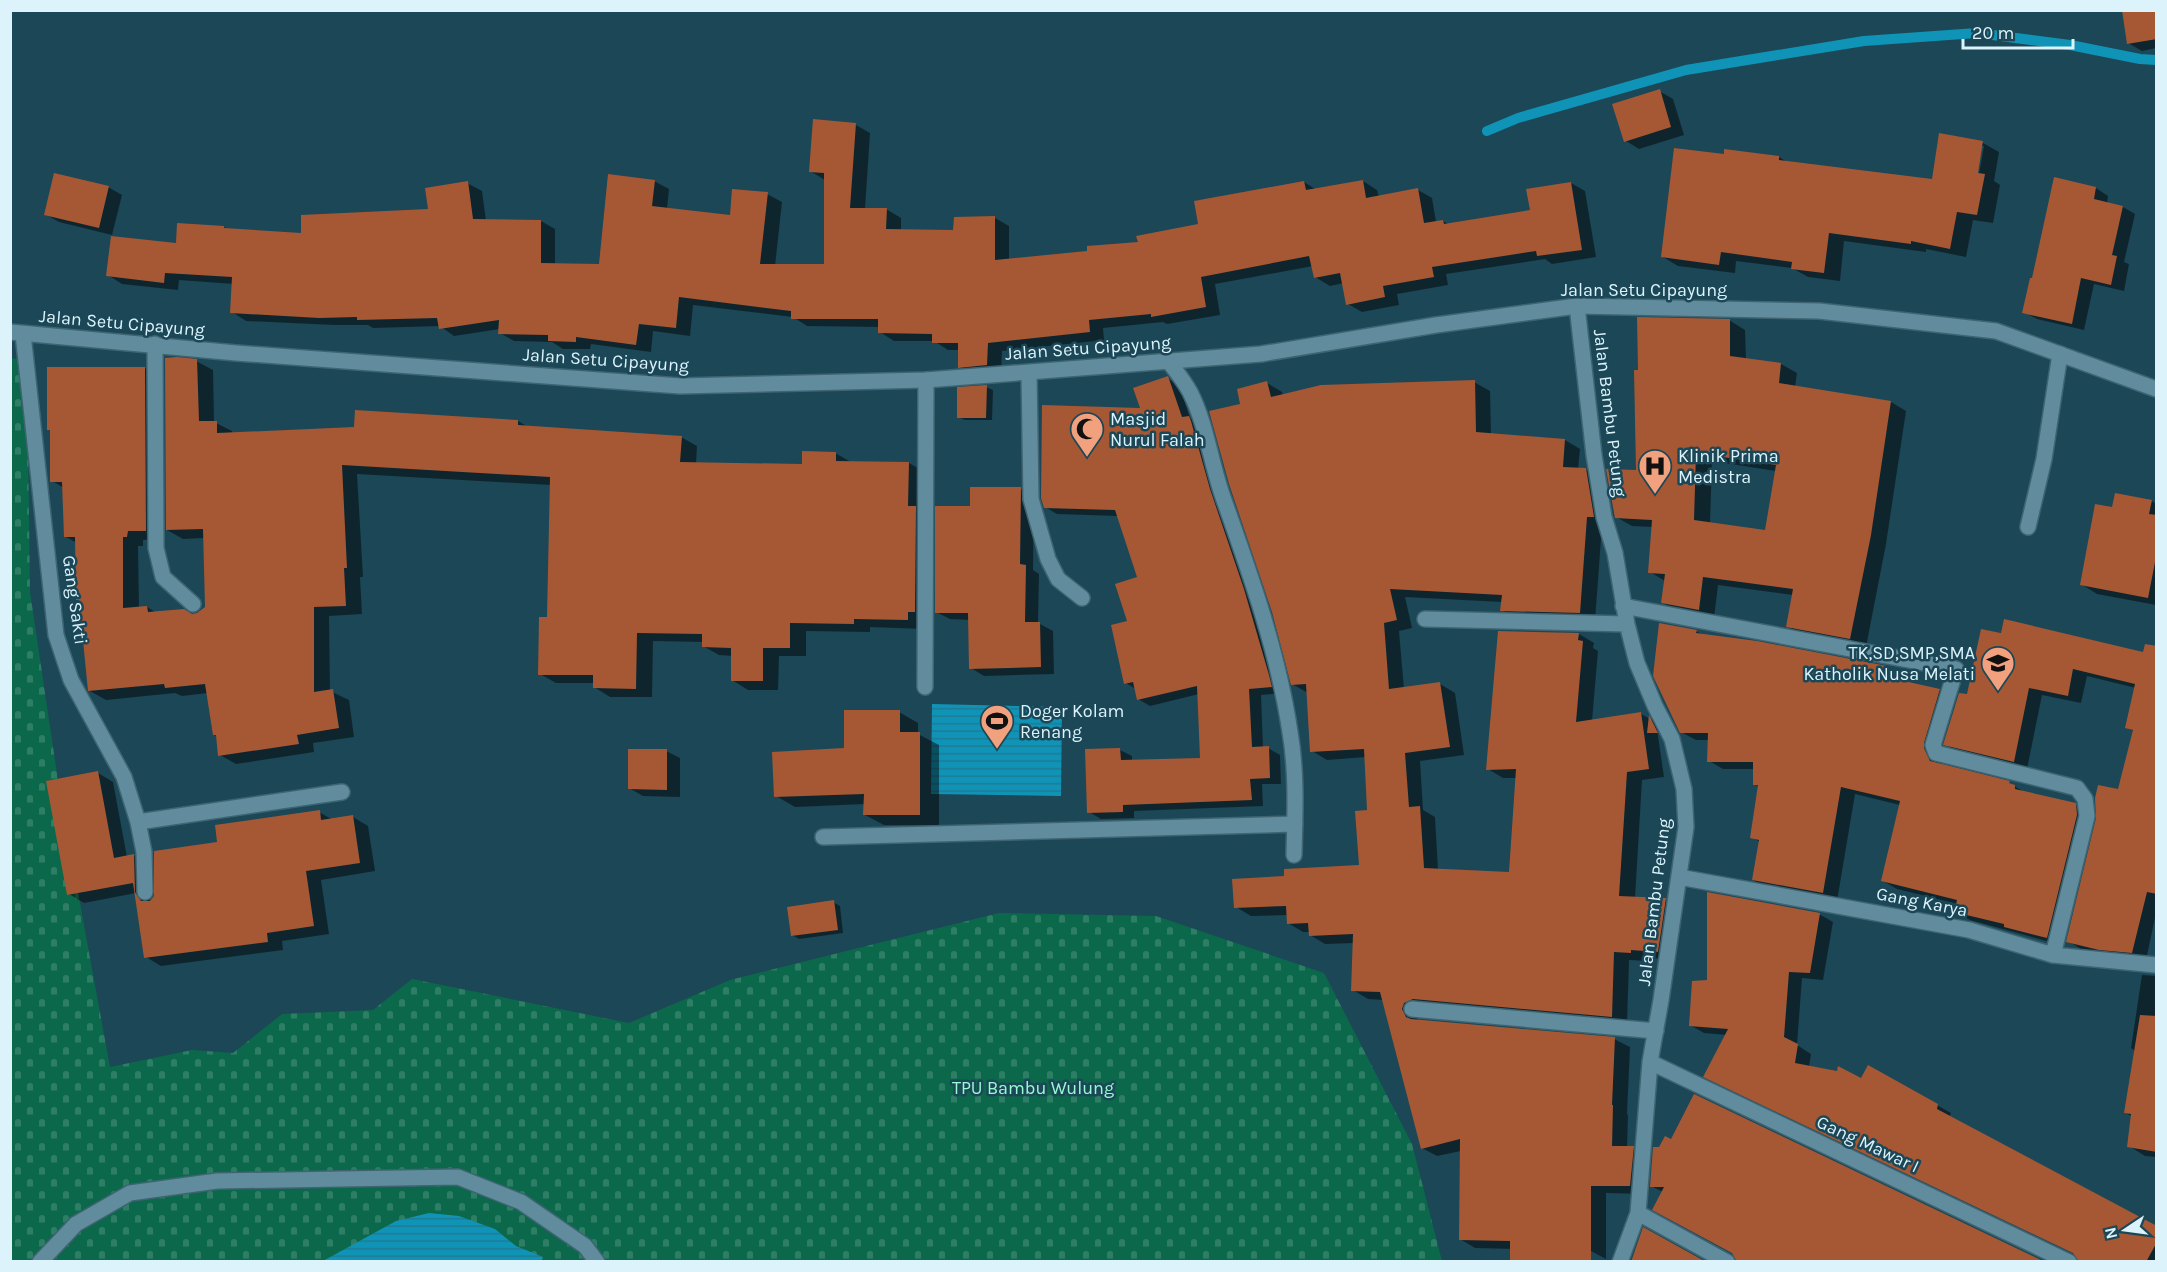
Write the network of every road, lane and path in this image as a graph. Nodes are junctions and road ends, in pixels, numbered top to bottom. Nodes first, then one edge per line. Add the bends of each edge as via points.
1 (1577, 306) junction
2 (17, 333) edge
3 (155, 344) junction
4 (2060, 354) junction
5 (1169, 362) junction
6 (1029, 373) junction
7 (926, 380) junction
8 (2157, 389) edge
9 (2028, 527) dead end
10 (1082, 598) dead end
11 (193, 604) dead end
12 (1623, 606) junction
13 (1425, 619) dead end
14 (1627, 624) junction
15 (925, 687) dead end
16 (342, 792) dead end
17 (138, 822) junction
18 (1295, 824) junction
19 (823, 837) dead end
20 (1294, 855) dead end
21 (1679, 878) junction
22 (145, 892) dead end
23 (2053, 955) junction
24 (2157, 965) edge
25 (1412, 1009) dead end
26 (1656, 1031) junction
27 (1650, 1062) junction
28 (1638, 1213) junction
29 (40, 1262) edge
30 (597, 1262) edge
31 (1620, 1262) edge
32 (1727, 1262) edge
33 (2069, 1262) edge

1 - 4 street, Jalan Setu Cipayung via 1819,311 1996,331
1 - 5 street, Jalan Setu Cipayung via 1261,354
1 - 12 street, Jalan Bambu Petung via 1594,455
2 - 3 street, Jalan Setu Cipayung
2 - 17 street, Gang Sakti via 56,635 71,680 124,777
3 - 7 street, Jalan Setu Cipayung via 680,386
3 - 11 street via 156,548 163,577
4 - 8 street, Jalan Setu Cipayung
4 - 9 street via 2044,459
5 - 6 street, Jalan Setu Cipayung
5 - 18 street via 1190,392 1200,419 1277,663 1291,734
6 - 7 street, Jalan Setu Cipayung
6 - 10 street via 1031,499 1048,560 1058,579
7 - 15 street
12 - 14 street, Jalan Bambu Petung
12 - 23 street via 1956,669 1933,745 1936,753 2077,788 2085,799 2087,816
13 - 14 street
14 - 21 street, Jalan Bambu Petung via 1637,663 1672,739 1684,789 1686,827
16 - 17 street
17 - 22 street, Gang Sakti
18 - 19 street
18 - 20 street
21 - 23 street, Gang Karya via 1968,930
21 - 26 street, Jalan Bambu Petung
23 - 24 street, Gang Karya
25 - 26 street
26 - 27 street, Jalan Bambu Petung
27 - 28 street, Jalan Bambu Petung
27 - 33 street, Gang Mawar I
28 - 31 street, Jalan Bambu Petung
28 - 32 street
29 - 30 street via 76,1224 130,1193 217,1181 458,1177 520,1202 585,1246

